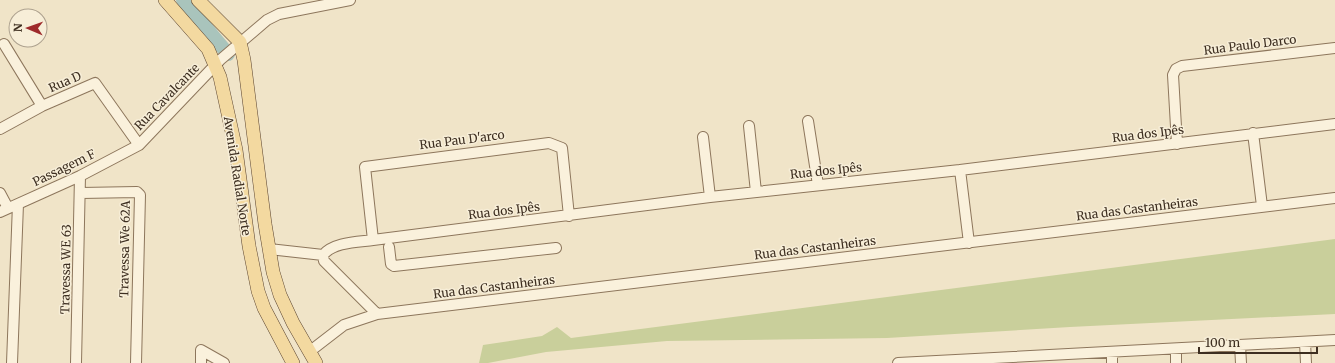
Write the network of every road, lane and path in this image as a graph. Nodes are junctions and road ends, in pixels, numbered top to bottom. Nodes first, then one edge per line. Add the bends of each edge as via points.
1 (164, 0) edge
2 (198, 0) edge
3 (350, 0) edge
4 (4, 44) dead end
5 (236, 46) junction
6 (1335, 48) edge
7 (217, 64) junction
8 (42, 106) junction
9 (808, 120) dead end
10 (1335, 124) edge
11 (749, 126) dead end
12 (0, 129) edge
13 (1253, 133) junction
14 (703, 137) dead end
15 (1177, 144) junction
16 (139, 145) junction
17 (960, 170) junction
18 (80, 176) junction
19 (818, 185) junction
20 (756, 192) junction
21 (0, 193) edge
22 (80, 193) junction
23 (710, 197) junction
24 (1335, 198) edge
25 (18, 204) junction
26 (1262, 206) junction
27 (4, 210) edge
28 (569, 216) junction
29 (372, 240) junction
30 (969, 243) junction
31 (389, 247) dead end
32 (556, 248) dead end
33 (269, 249) junction
34 (323, 255) junction
35 (377, 314) junction
36 (1335, 340) edge
37 (1305, 342) junction
38 (1240, 345) junction
39 (1176, 349) junction
40 (1112, 352) junction
41 (312, 358) edge
42 (1054, 359) edge
43 (998, 360) edge
44 (940, 362) edge
45 (12, 363) edge
46 (76, 363) edge
47 (136, 363) edge
48 (201, 363) edge
49 (224, 363) edge
50 (293, 363) edge
51 (898, 363) edge
52 (1112, 363) edge
53 (1176, 363) edge
54 (1241, 363) edge
55 (1306, 363) edge

1 - 7 main road, Avenida Radial Norte via 208,49
2 - 5 main road
3 - 5 street, Rua Cavalcante via 279,14 267,20
4 - 8 street
5 - 7 street, Rua Cavalcante
5 - 33 main road, Avenida Radial Norte via 244,60
6 - 15 street, Rua Paulo Darco via 1182,66 1176,69 1173,75
7 - 16 street, Rua Cavalcante
7 - 50 main road, Avenida Radial Norte via 236,150 258,291 264,308
8 - 12 street, Rua D
8 - 16 street, Rua D via 95,83
9 - 19 street
10 - 13 street, Rua dos Ipês
11 - 20 street
13 - 15 street, Rua dos Ipês
13 - 26 street
14 - 23 street
15 - 17 street, Rua dos Ipês
16 - 18 street, Passagem F
17 - 19 street, Rua dos Ipês
17 - 30 street
18 - 22 street, Travessa WE 63
18 - 25 street, Passagem F
19 - 20 street, Rua dos Ipês
20 - 23 street, Rua dos Ipês
21 - 27 street
22 - 46 street, Travessa WE 63
22 - 47 street, Travessa We 62A via 137,192 140,196
23 - 28 street, Rua dos Ipês
24 - 26 street, Rua das Castanheiras
25 - 27 street, Passagem F
25 - 45 street
26 - 30 street, Rua das Castanheiras
28 - 29 street, Rua dos Ipês
28 - 29 street, Rua Pau D'arco via 562,148 553,143 546,143 365,167
29 - 34 street, Rua dos Ipês via 338,246
30 - 35 street, Rua das Castanheiras
31 - 32 street via 393,266
33 - 34 street
33 - 41 main road, Avenida Radial Norte via 280,295
34 - 35 street via 324,261
35 - 41 street, Rua das Castanheiras via 344,326
36 - 37 street
37 - 38 street
37 - 55 street
38 - 39 street
38 - 54 street
39 - 40 street
39 - 53 street
40 - 42 street
40 - 52 street
42 - 43 street
43 - 44 street
44 - 51 street
48 - 49 street via 201,350

